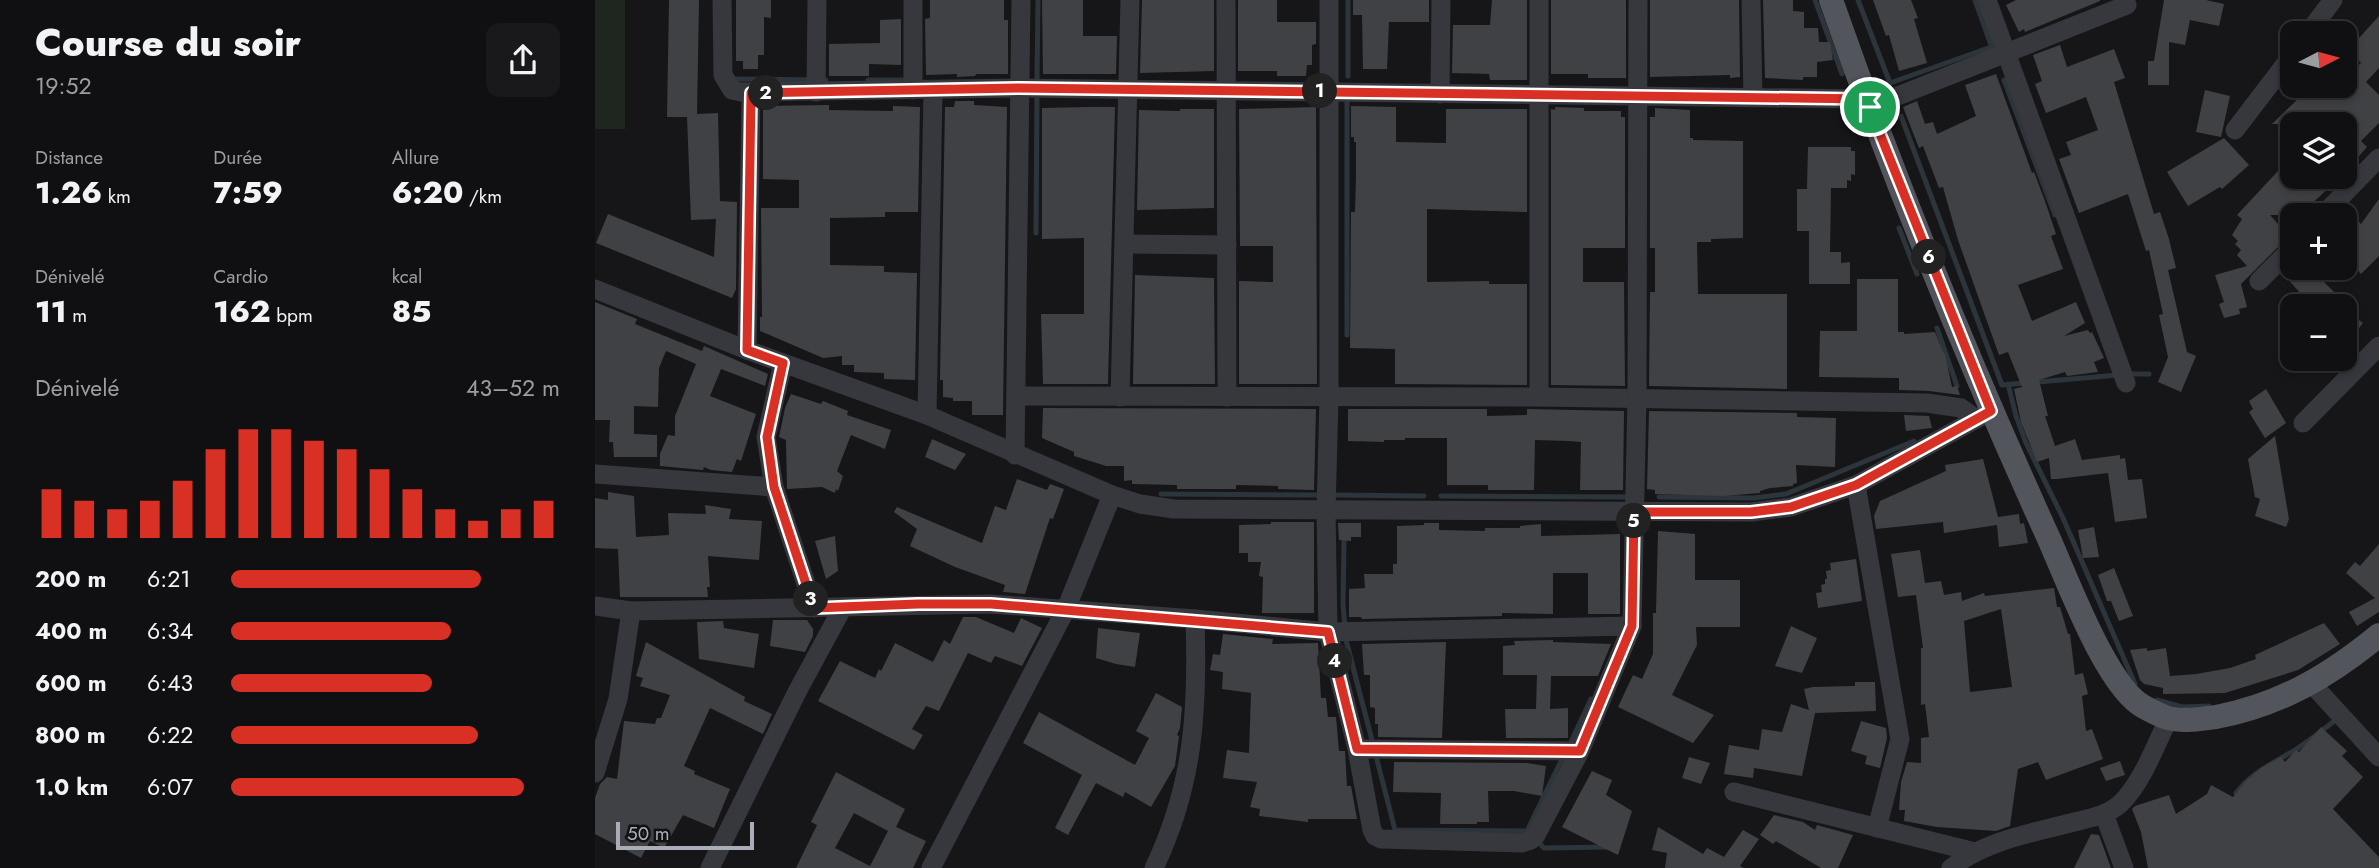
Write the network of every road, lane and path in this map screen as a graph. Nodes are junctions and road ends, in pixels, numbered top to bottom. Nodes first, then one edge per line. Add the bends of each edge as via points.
1 (722, 0) edge
2 (817, 0) edge
3 (913, 0) edge
4 (1021, 0) edge
5 (1130, 0) edge
6 (1227, 0) edge
7 (1329, 0) edge
8 (1441, 0) edge
9 (1539, 0) edge
10 (1638, 0) edge
11 (1751, 0) edge
12 (1831, 0) edge
13 (1987, 0) edge
14 (2333, 0) edge
15 (2127, 5) dead end
16 (2317, 21) edge
17 (2006, 53) junction
18 (2280, 71) edge
19 (1019, 88) junction
20 (1128, 89) junction
21 (913, 90) junction
22 (933, 90) junction
23 (1227, 91) junction
24 (1328, 91) junction
25 (816, 92) junction
26 (751, 93) junction
27 (1440, 94) junction
28 (1540, 96) junction
29 (1637, 96) junction
30 (1753, 97) junction
31 (1868, 103) junction
32 (2235, 130) dead end
33 (2379, 158) edge
34 (2335, 203) edge
35 (1124, 244) junction
36 (1227, 245) junction
37 (2280, 260) edge
38 (2259, 281) dead end
39 (595, 289) edge
40 (2379, 346) edge
41 (747, 350) junction
42 (783, 363) junction
43 (2126, 383) dead end
44 (1016, 396) junction
45 (1120, 397) junction
46 (1227, 397) junction
47 (1539, 397) junction
48 (1329, 398) junction
49 (1637, 398) junction
50 (927, 415) junction
51 (1983, 415) junction
52 (2302, 423) dead end
53 (1015, 455) junction
54 (595, 474) edge
55 (1856, 485) junction
56 (774, 487) junction
57 (1112, 495) junction
58 (1326, 511) junction
59 (1634, 512) junction
60 (595, 606) edge
61 (843, 607) junction
62 (814, 608) junction
63 (1066, 609) junction
64 (631, 611) junction
65 (1195, 619) junction
66 (1632, 626) junction
67 (1328, 632) junction
68 (2379, 635) edge
69 (2311, 683) junction
70 (2169, 718) junction
71 (1357, 749) junction
72 (1580, 751) junction
73 (2379, 757) edge
74 (595, 773) edge
75 (1734, 792) dead end
76 (2104, 814) junction
77 (1877, 828) junction
78 (1975, 852) junction
79 (709, 868) edge
80 (931, 868) edge
81 (1154, 868) edge
82 (1951, 868) edge
83 (2124, 868) edge

1 - 26 street via 723,75 732,90
2 - 25 street
3 - 21 street
4 - 19 street
5 - 20 street
6 - 23 street
7 - 24 street
8 - 27 street
9 - 28 street
10 - 29 street
11 - 30 street
12 - 31 main road
13 - 17 street
14 - 16 street
15 - 17 street
17 - 31 street
17 - 43 street
18 - 32 street
19 - 20 street
19 - 22 street
19 - 44 street
20 - 23 street
20 - 35 street
21 - 22 street
21 - 25 street
22 - 50 street
23 - 24 street
23 - 36 street
24 - 27 street
24 - 48 street
25 - 26 street
26 - 41 street
27 - 28 street
28 - 29 street
28 - 47 street
29 - 30 street
29 - 49 street
30 - 31 street
31 - 51 main road
33 - 34 street
35 - 36 street
35 - 45 street
36 - 46 street
37 - 38 street
39 - 41 street
40 - 52 street
41 - 42 street
42 - 50 street
42 - 56 street via 767,437
44 - 45 street
44 - 53 street
45 - 46 street
46 - 48 street
47 - 48 street
47 - 49 street
48 - 58 street
49 - 51 street via 1927,403
49 - 59 street
50 - 53 street
51 - 55 street
51 - 70 main road via 2110,669 2141,705
53 - 57 street
54 - 56 street
55 - 59 street via 1791,507 1751,512
55 - 77 street via 1899,738
56 - 62 street
57 - 58 street via 1174,509
57 - 63 street
58 - 59 street
58 - 67 street
59 - 66 street
60 - 64 street
61 - 62 street
61 - 63 street via 991,604
61 - 79 street
62 - 64 street
63 - 65 street
63 - 80 street
64 - 74 street via 618,698
65 - 67 street
65 - 81 street via 1193,739 1177,811
66 - 67 street
66 - 72 street
67 - 71 street
68 - 69 main road
69 - 70 main road via 2271,703 2237,713
69 - 73 street
70 - 76 street via 2135,784 2121,803
71 - 72 street
71 - 72 street via 1375,836 1523,843 1536,835
75 - 77 street
76 - 78 street
76 - 83 street
77 - 78 street
78 - 82 street

